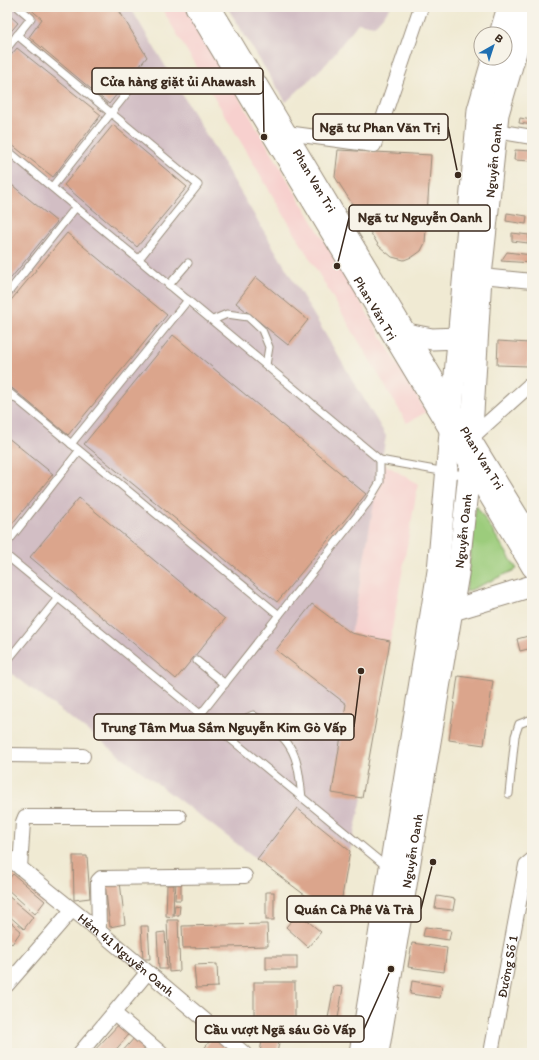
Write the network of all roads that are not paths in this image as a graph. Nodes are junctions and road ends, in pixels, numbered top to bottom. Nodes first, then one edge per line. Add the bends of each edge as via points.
1 (18, 7) edge
2 (195, 7) edge
3 (211, 7) edge
4 (421, 7) edge
5 (508, 7) edge
6 (529, 7) edge
7 (502, 26) edge
8 (17, 35) junction
9 (7, 48) edge
10 (491, 66) edge
11 (143, 73) dead end
12 (111, 113) junction
13 (496, 131) junction
14 (280, 135) junction
15 (532, 137) edge
16 (7, 150) edge
17 (52, 187) junction
18 (76, 208) junction
19 (139, 259) junction
20 (188, 263) dead end
21 (481, 276) junction
22 (532, 281) edge
23 (170, 285) junction
24 (7, 294) edge
25 (188, 300) junction
26 (213, 320) junction
27 (407, 334) junction
28 (459, 338) junction
29 (266, 365) junction
30 (532, 383) edge
31 (7, 391) edge
32 (453, 409) junction
33 (451, 433) junction
34 (471, 438) junction
35 (72, 444) junction
36 (79, 451) junction
37 (380, 460) junction
38 (469, 470) junction
39 (447, 472) junction
40 (525, 516) edge
41 (532, 538) edge
42 (7, 543) edge
43 (7, 556) edge
44 (532, 568) edge
45 (532, 586) edge
46 (58, 598) junction
47 (453, 610) junction
48 (279, 615) junction
49 (7, 661) edge
50 (197, 661) dead end
51 (225, 684) junction
52 (200, 715) junction
53 (532, 719) edge
54 (227, 735) junction
55 (7, 755) edge
56 (83, 756) dead end
57 (509, 794) dead end
58 (302, 798) junction
59 (179, 817) dead end
60 (532, 860) edge
61 (11, 862) edge
62 (390, 870) junction
63 (245, 876) dead end
64 (72, 910) junction
65 (98, 931) junction
66 (148, 973) junction
67 (7, 985) edge
68 (114, 1013) junction
69 (80, 1053) edge
70 (161, 1053) edge
71 (244, 1053) edge
72 (360, 1053) edge
73 (378, 1053) edge
74 (491, 1053) edge

1 - 8 lane via 31,18
2 - 14 main road, Phan Văn Trị
3 - 14 main road, Phan Van Tri
4 - 14 street via 374,145
5 - 7 main road
6 - 13 main road, Nguyễn Oanh via 498,114
8 - 9 lane
8 - 12 lane
10 - 28 main road, Nguyễn Oanh via 478,110
11 - 12 lane
12 - 17 lane
12 - 19 lane via 198,185
13 - 15 street
13 - 21 main road, Nguyễn Oanh
14 - 27 main road, Phan Van Tri
14 - 33 main road, Phan Văn Trị
16 - 17 lane
17 - 18 lane
18 - 19 lane
18 - 24 lane
19 - 23 lane
20 - 23 lane
21 - 22 street
21 - 34 main road, Nguyễn Oanh
23 - 25 lane
25 - 26 lane
25 - 35 lane
26 - 29 lane
26 - 29 lane via 227,314 248,317 262,330 269,347
27 - 28 main road via 432,339
27 - 32 main road, Phan Van Tri
28 - 32 main road, Nguyễn Oanh
29 - 37 lane
30 - 34 street
31 - 35 lane
32 - 33 main road, Nguyễn Oanh
32 - 34 main road, Phan Van Tri
33 - 38 main road, Phan Văn Trị
33 - 39 main road, Nguyễn Oanh
34 - 38 main road, Nguyễn Oanh
34 - 40 main road, Phan Van Tri
35 - 36 lane
36 - 42 lane
36 - 48 lane
37 - 39 lane
37 - 48 lane via 380,482 368,502
38 - 39 lane
38 - 44 main road, Phan Văn Trị
38 - 47 main road, Nguyễn Oanh
39 - 62 main road, Nguyễn Oanh via 433,610
40 - 41 main road, Phan Van Tri
43 - 46 lane
45 - 47 main road
46 - 49 lane
46 - 52 lane
47 - 73 main road, Nguyễn Oanh
48 - 51 lane
50 - 51 lane
51 - 52 lane
52 - 54 lane
53 - 57 lane via 519,724 515,736
54 - 58 lane
54 - 58 lane via 236,723 252,715 274,729 290,747 298,772
55 - 56 street
58 - 62 lane
59 - 61 street via 25,817
60 - 74 street, Đường Số 1 via 526,865
61 - 64 street, Hẻm 41 Nguyễn Oanh
62 - 72 main road, Nguyễn Oanh
63 - 65 street via 101,878 98,881
64 - 65 street, Hẻm 41 Nguyễn Oanh
64 - 67 street
65 - 66 street, Hẻm 41 Nguyễn Oanh
66 - 68 street
66 - 71 street, Hẻm 41 Nguyễn Oanh
68 - 69 street
68 - 70 street

